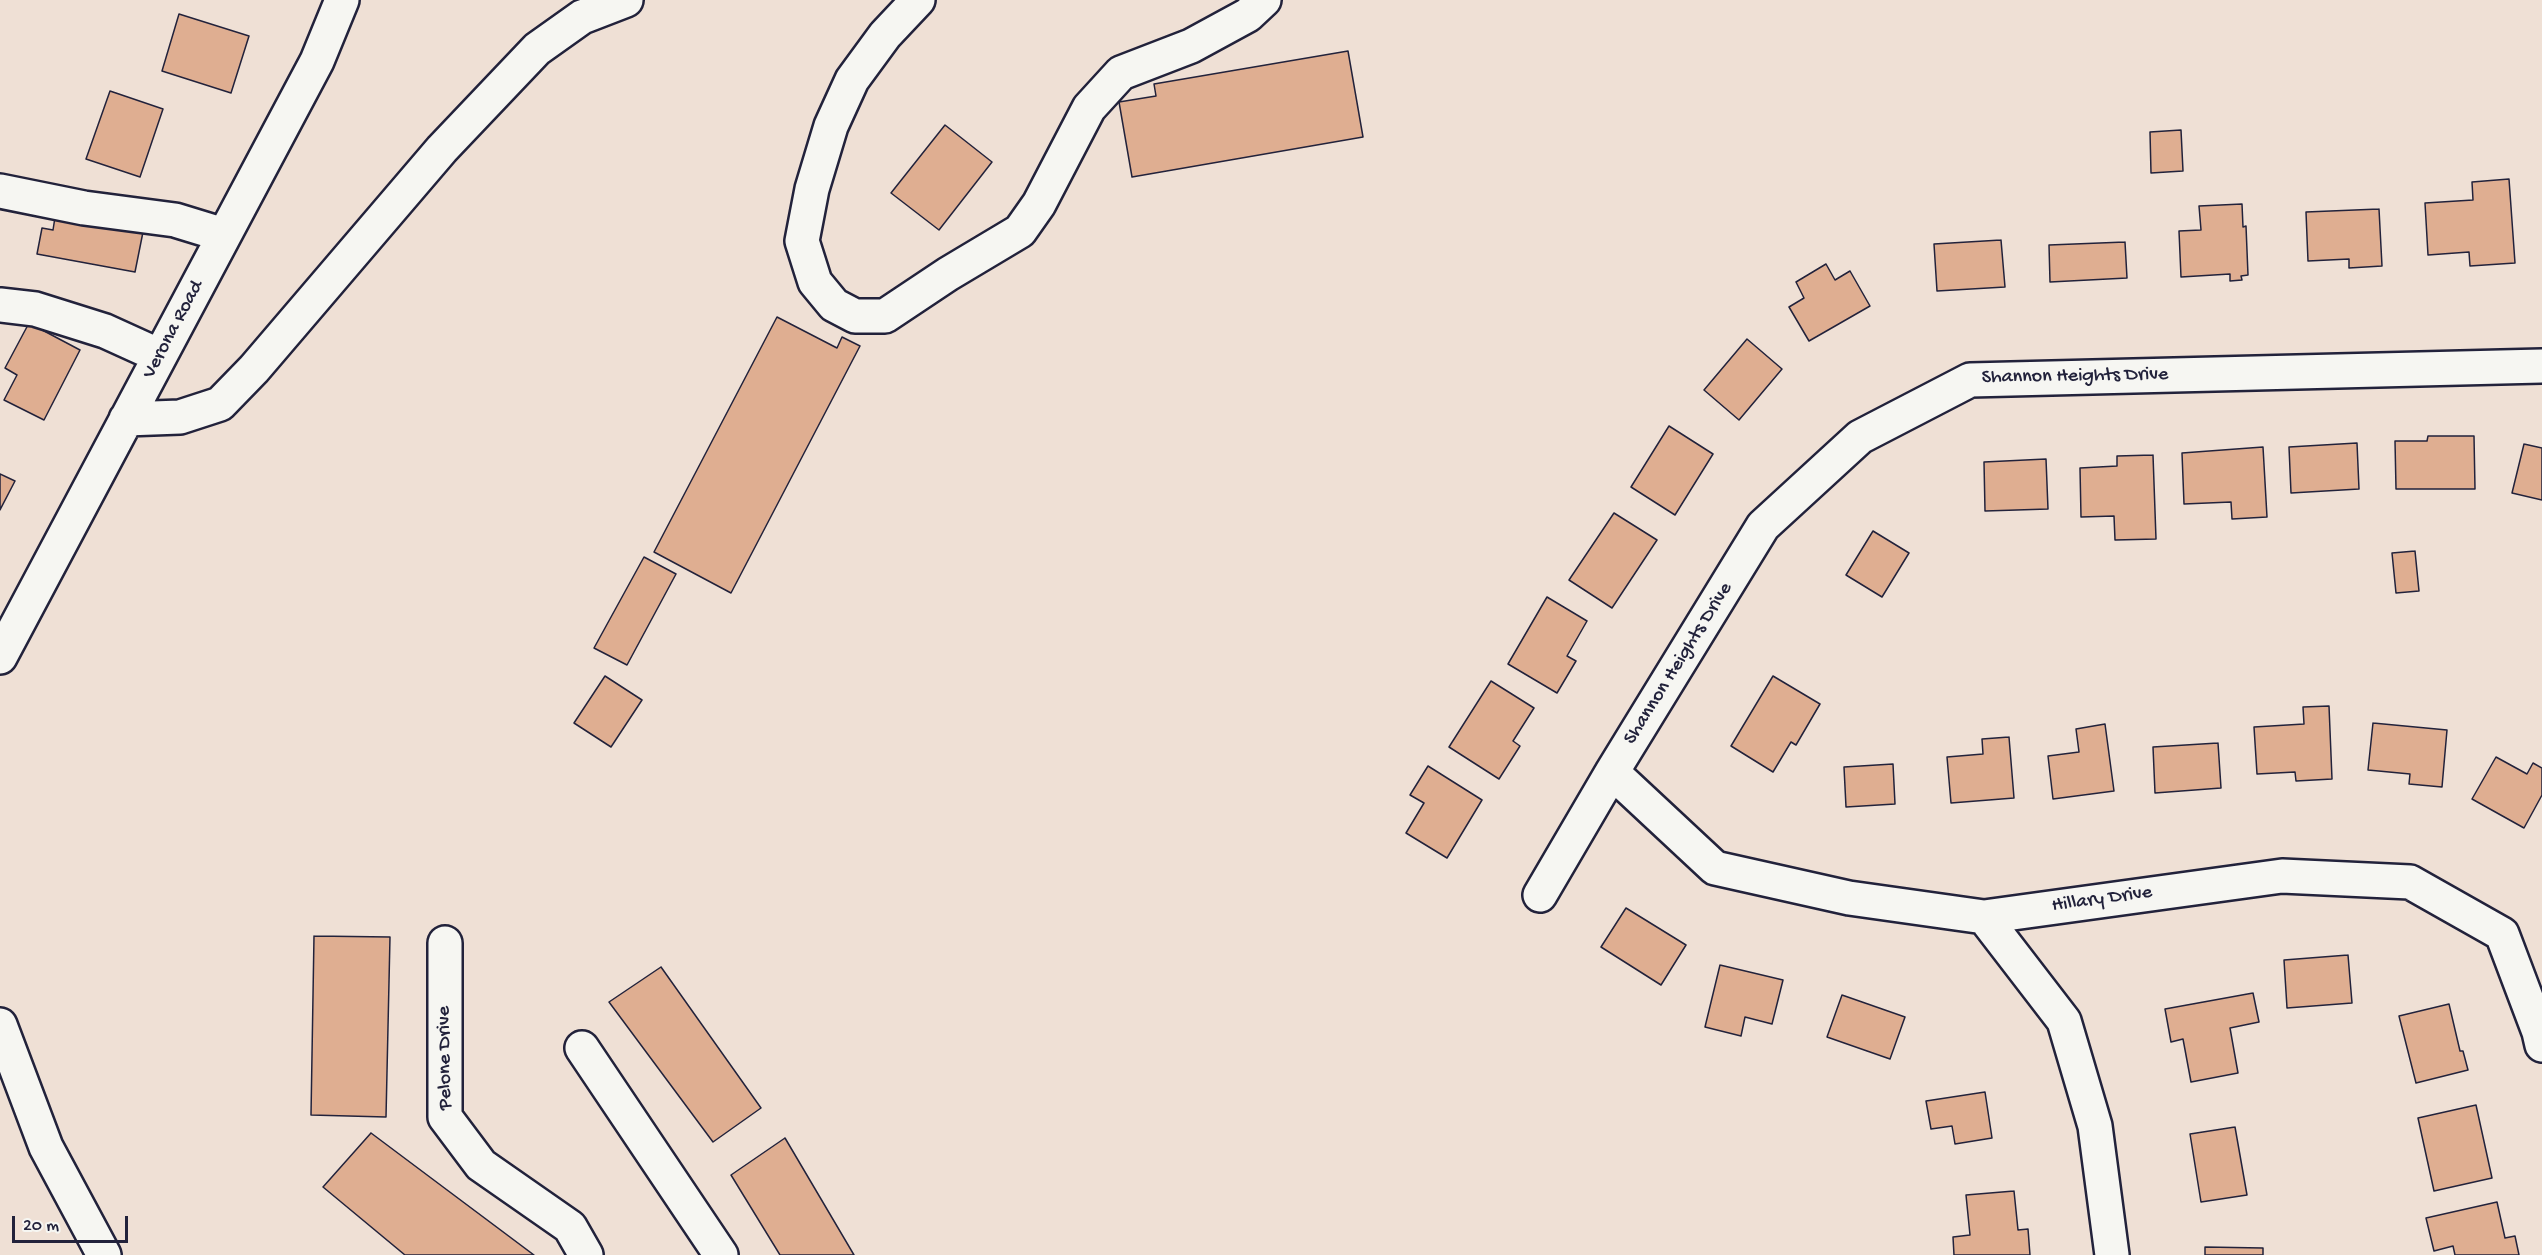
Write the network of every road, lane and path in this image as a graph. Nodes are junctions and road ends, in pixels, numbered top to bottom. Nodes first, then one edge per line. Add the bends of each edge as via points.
1 (342, 0) edge
2 (626, 0) edge
3 (918, 0) edge
4 (1264, 0) edge
5 (0, 191) edge
6 (224, 235) junction
7 (0, 305) edge
8 (160, 356) junction
9 (2542, 366) edge
10 (126, 419) junction
11 (0, 657) edge
12 (1612, 772) junction
13 (1540, 895) dead end
14 (1984, 916) junction
15 (445, 943) dead end
16 (0, 1025) edge
17 (2542, 1045) edge
18 (582, 1048) dead end
19 (104, 1255) edge
20 (586, 1255) edge
21 (721, 1255) edge
22 (2112, 1255) edge

1 - 6 street, Verona Road via 317,61
2 - 10 street via 582,17 537,49 442,149 220,404 180,417
3 - 4 street via 885,35 852,81 831,126 812,189 802,241 815,282 834,305 855,316 885,316 1020,231 1039,204 1089,108 1121,74 1191,46 1248,15
5 - 6 street via 84,208 175,220
6 - 8 street, Verona Road
7 - 8 street via 35,309 105,331
8 - 10 street, Verona Road
9 - 12 street, Shannon Heights Drive via 1970,380 1860,437 1763,526
10 - 11 street, Verona Road
12 - 13 street, Shannon Heights Drive
12 - 14 street, Hillary Drive via 1715,868 1850,897
14 - 17 street, Hillary Drive via 2282,876 2410,882 2502,934
14 - 22 street via 2064,1021 2095,1126
15 - 20 street, Pelone Drive via 445,1117 481,1165 570,1227
16 - 19 street via 46,1147
18 - 21 street

